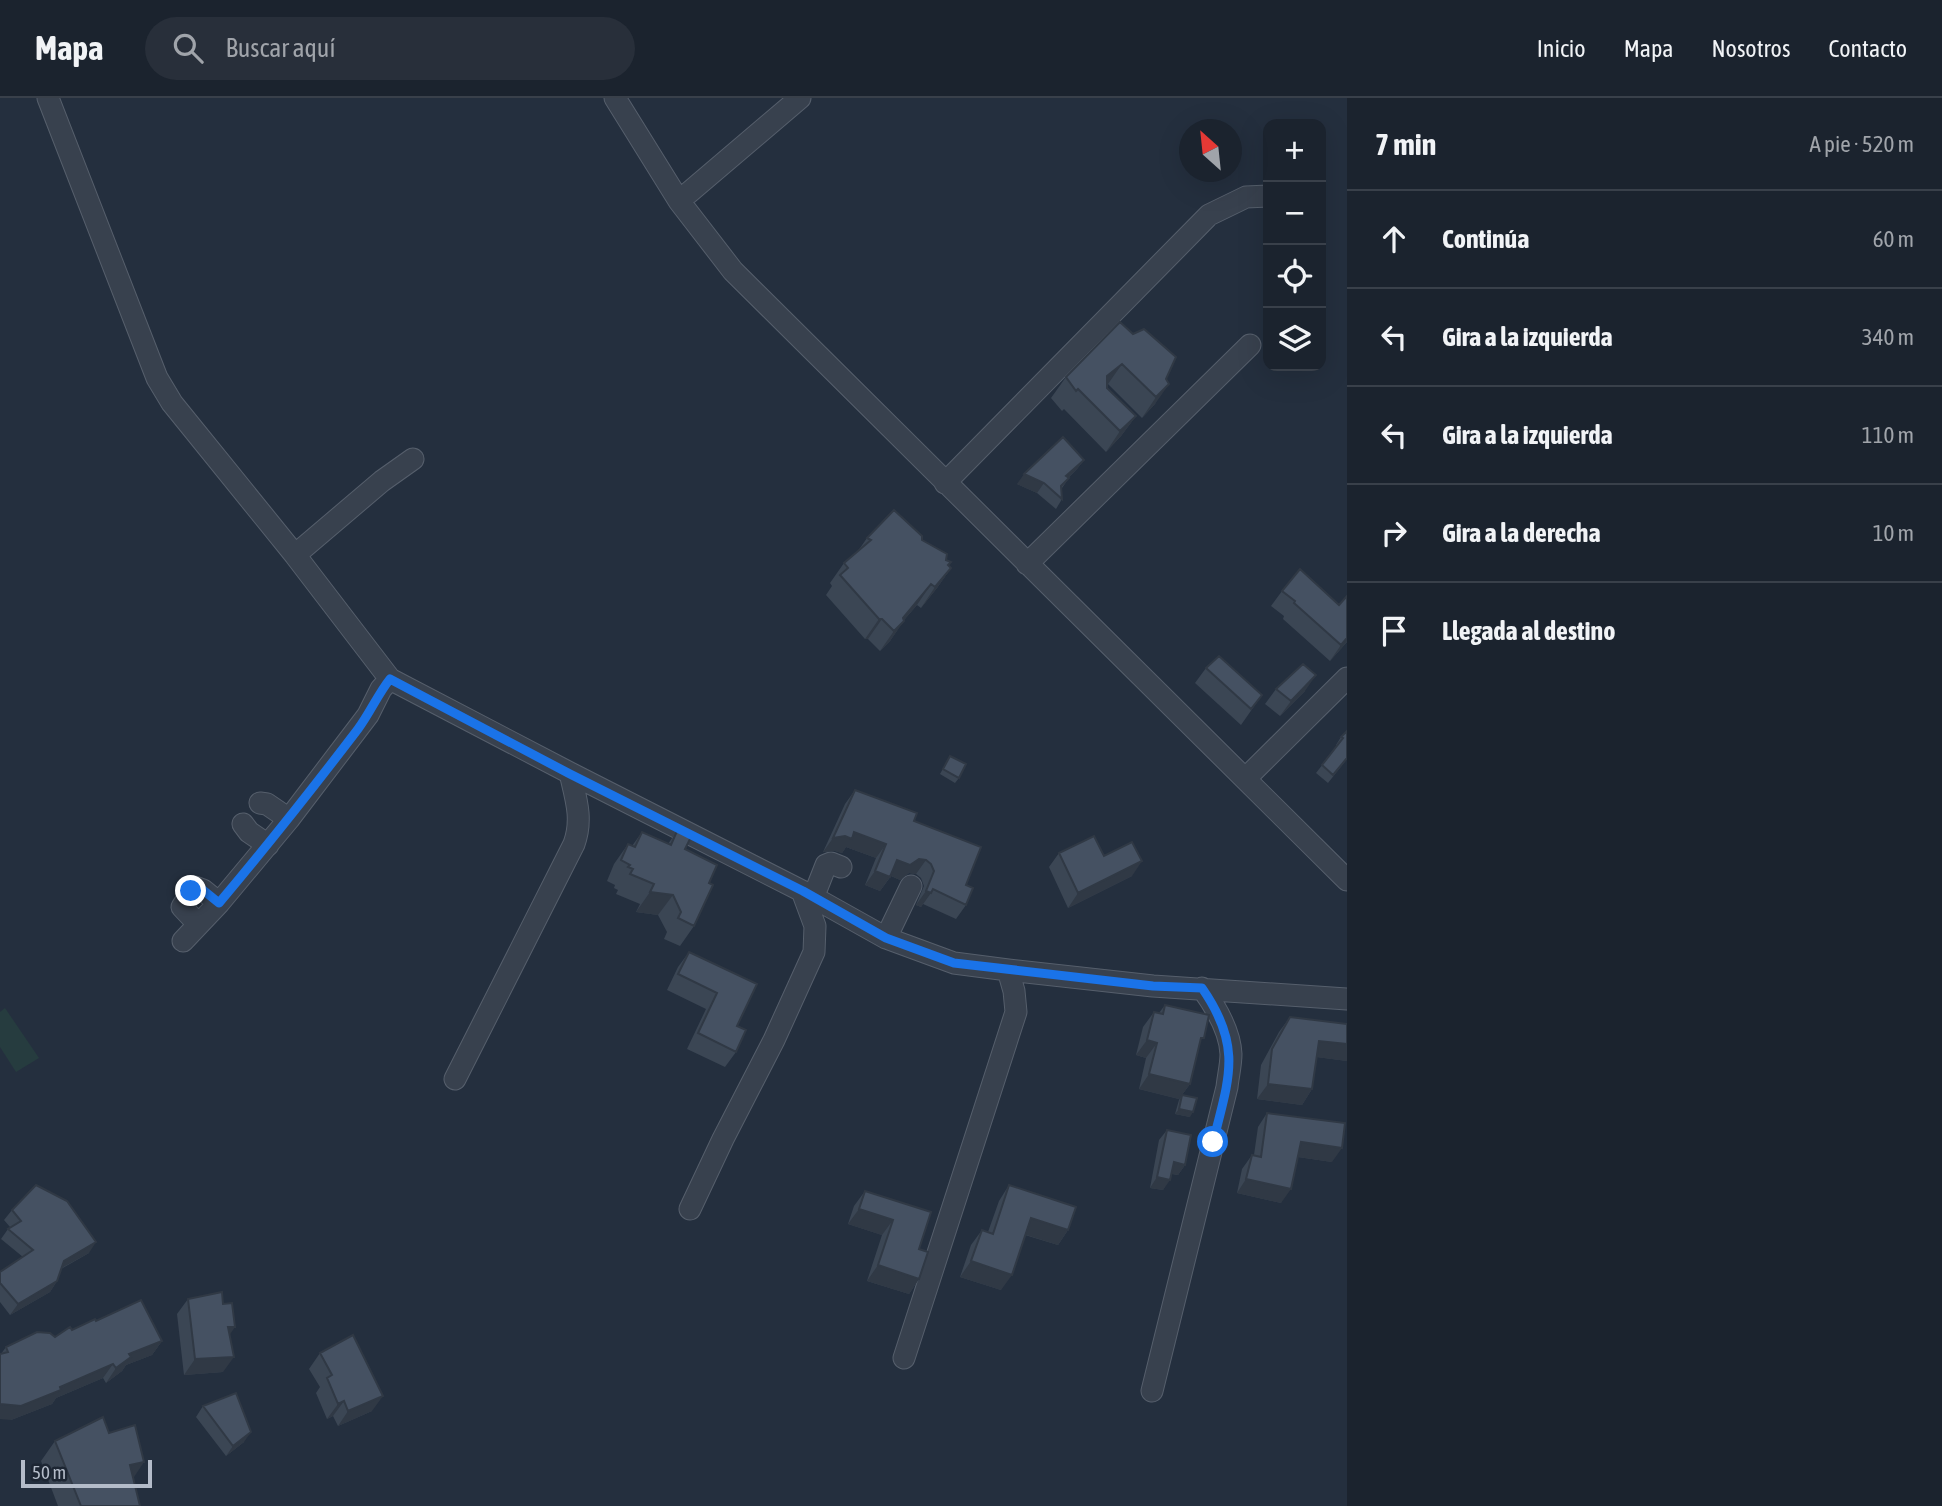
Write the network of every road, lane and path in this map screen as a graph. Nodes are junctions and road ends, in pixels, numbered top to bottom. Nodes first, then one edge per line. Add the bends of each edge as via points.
1 (48, 98) edge
2 (615, 98) edge
3 (800, 98) edge
4 (1263, 196) edge
5 (679, 201) junction
6 (1250, 345) dead end
7 (413, 459) dead end
8 (945, 483) junction
9 (295, 555) junction
10 (1027, 564) junction
11 (1347, 678) edge
12 (390, 679) junction
13 (570, 774) junction
14 (1247, 778) junction
15 (260, 803) dead end
16 (289, 819) junction
17 (243, 824) dead end
18 (268, 845) junction
19 (841, 867) dead end
20 (1347, 880) edge
21 (911, 886) dead end
22 (808, 894) junction
23 (886, 938) junction
24 (183, 941) dead end
25 (1008, 970) junction
26 (1202, 988) junction
27 (1347, 999) edge
28 (455, 1079) dead end
29 (691, 1209) dead end
30 (904, 1358) dead end
31 (1152, 1391) dead end

1 - 9 street via 157,378 172,403
2 - 5 street
3 - 5 street
4 - 8 street via 1246,197 1209,215
5 - 8 street via 733,271
6 - 10 street
7 - 9 street via 338,506
8 - 10 street
9 - 12 street
10 - 14 street
11 - 14 street
12 - 13 street
12 - 16 street
13 - 22 street
13 - 28 street via 580,829
14 - 20 street
15 - 16 street
16 - 18 street
17 - 18 street
18 - 24 street
19 - 22 street via 826,865
21 - 23 street
22 - 23 street
22 - 29 street via 814,952
23 - 25 street via 954,963
25 - 26 street
25 - 30 street via 1016,1012
26 - 27 street
26 - 31 street via 1213,1003 1231,1053 1227,1087

